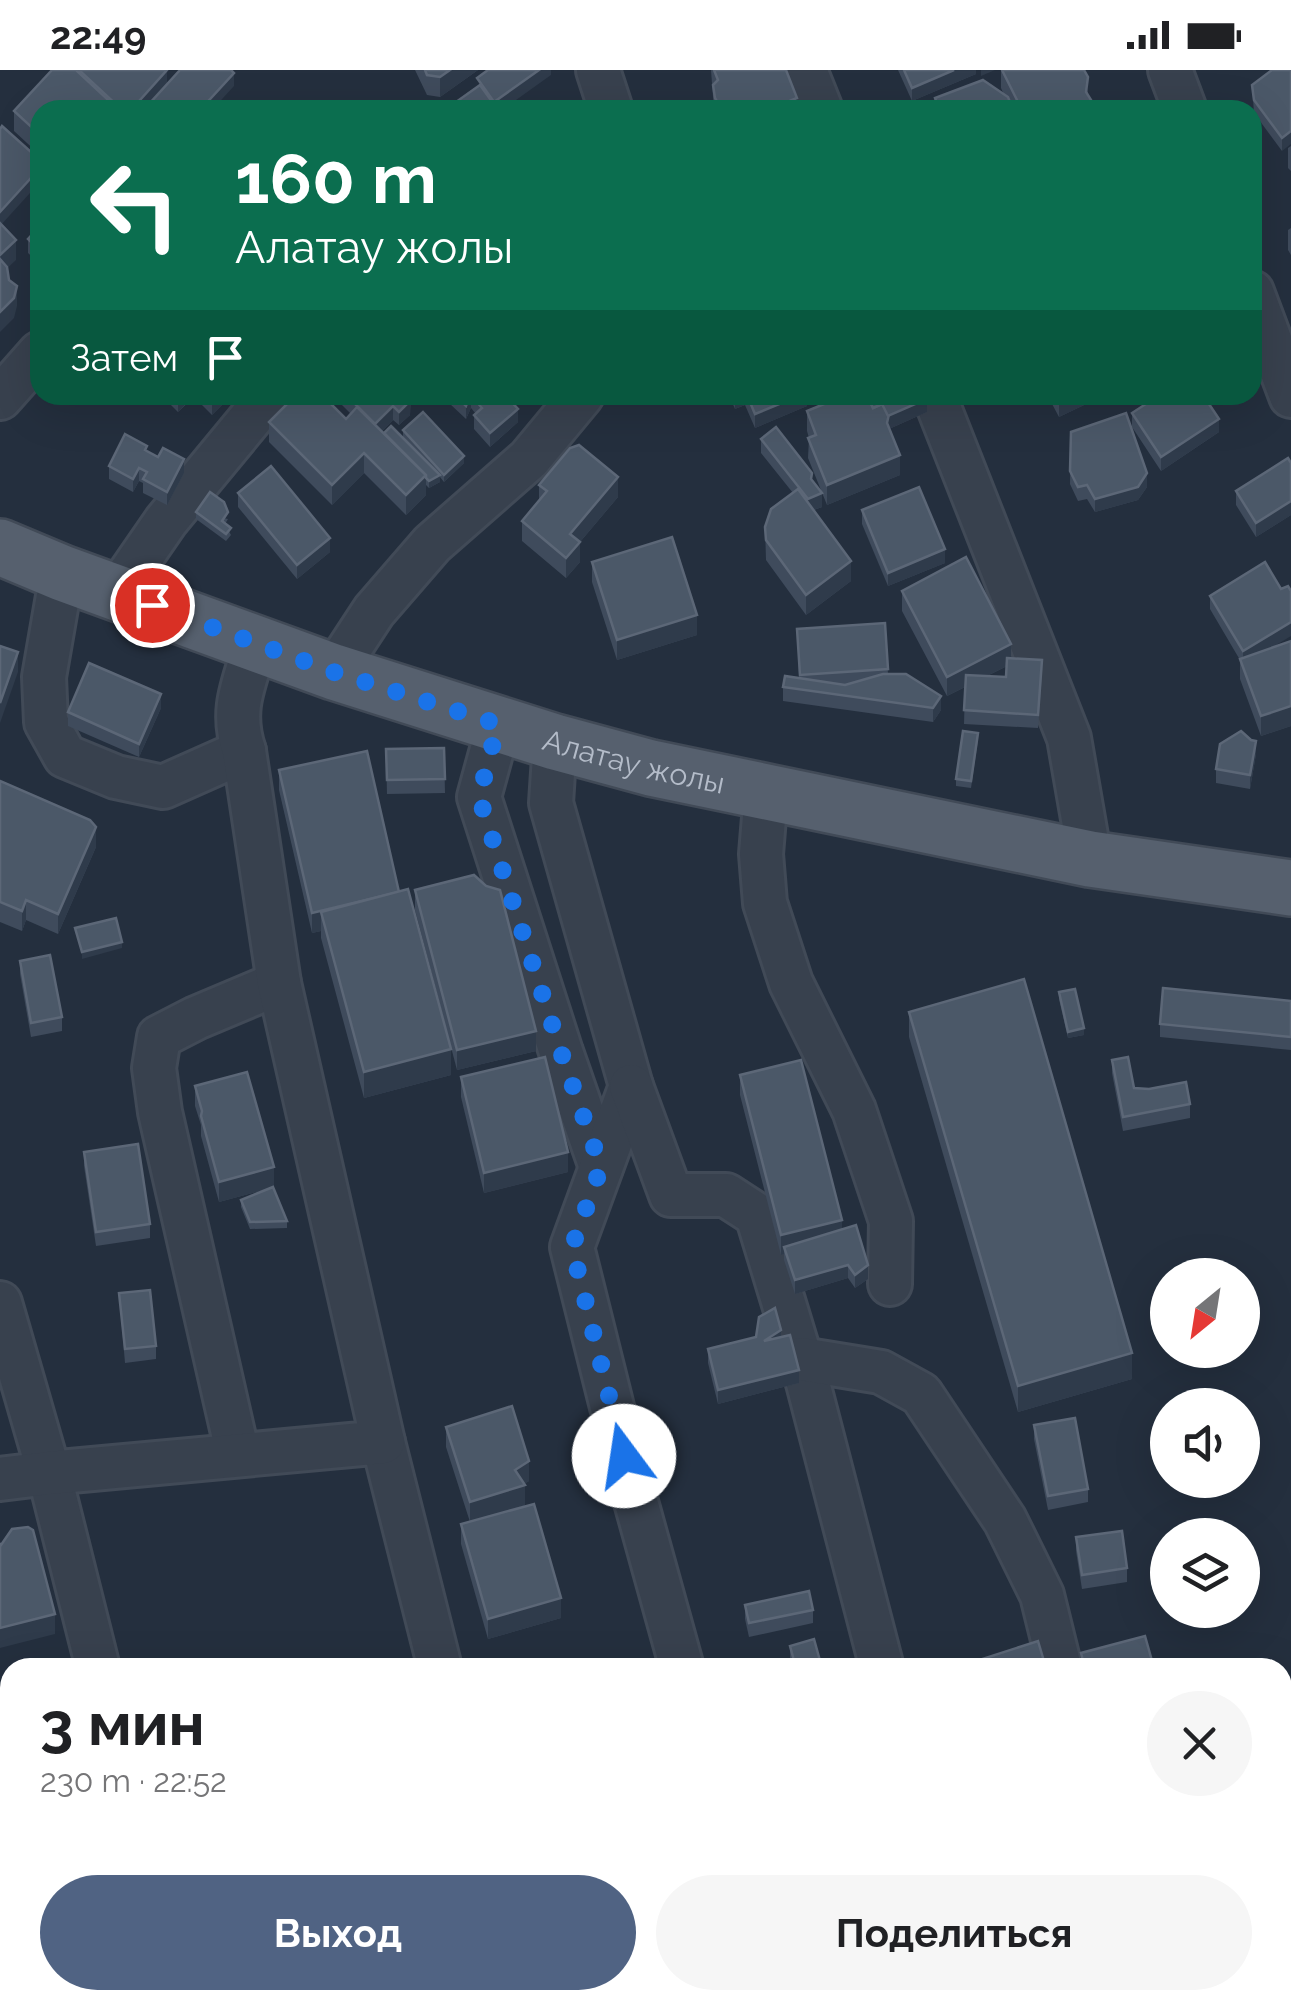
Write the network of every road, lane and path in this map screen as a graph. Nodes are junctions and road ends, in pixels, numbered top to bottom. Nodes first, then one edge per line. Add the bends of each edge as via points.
1 (598, 70) edge
2 (805, 70) edge
3 (1170, 70) edge
4 (608, 100) edge
5 (817, 100) edge
6 (1181, 100) edge
7 (1262, 319) edge
8 (30, 364) edge
9 (1291, 396) edge
10 (0, 398) edge
11 (262, 405) edge
12 (574, 405) edge
13 (938, 405) edge
14 (0, 548) edge
15 (62, 572) junction
16 (117, 592) junction
17 (256, 643) junction
18 (334, 672) junction
19 (498, 724) junction
20 (554, 742) junction
21 (244, 751) junction
22 (766, 793) junction
23 (1090, 859) junction
24 (1291, 888) edge
25 (279, 983) junction
26 (631, 1086) junction
27 (601, 1167) junction
28 (890, 1284) dead end
29 (0, 1303) edge
30 (801, 1359) junction
31 (383, 1442) junction
32 (238, 1455) junction
33 (49, 1472) junction
34 (0, 1479) edge
35 (96, 1658) edge
36 (437, 1658) edge
37 (679, 1658) edge
38 (879, 1658) edge
39 (1058, 1658) edge

1 - 4 street
2 - 5 street
3 - 6 street
7 - 9 street
8 - 10 street
11 - 16 street
12 - 18 street via 529,459 432,544 374,610
13 - 23 street via 1069,738
14 - 15 main road, Алатау жолы
15 - 16 main road, Алатау жолы
15 - 21 street via 44,677 46,722 65,756 163,786
16 - 17 main road, Алатау жолы
17 - 18 main road, Алатау жолы
17 - 21 street via 237,709
18 - 19 main road, Алатау жолы
19 - 20 main road, Алатау жолы
19 - 27 street via 479,797
20 - 22 main road, Алатау жолы
20 - 26 street via 551,803
21 - 25 street
22 - 23 main road, Алатау жолы
22 - 28 street via 765,902 791,983 854,1110 891,1222
23 - 24 main road, Алатау жолы
25 - 31 street
25 - 32 street via 160,1037 154,1068
26 - 27 street
26 - 30 street via 671,1195 726,1195 757,1215
27 - 37 street via 572,1247
29 - 33 street
30 - 38 street
30 - 39 street via 881,1372 921,1394 1012,1535 1042,1595
31 - 32 street
31 - 36 street
32 - 33 street
33 - 34 street
33 - 35 street

